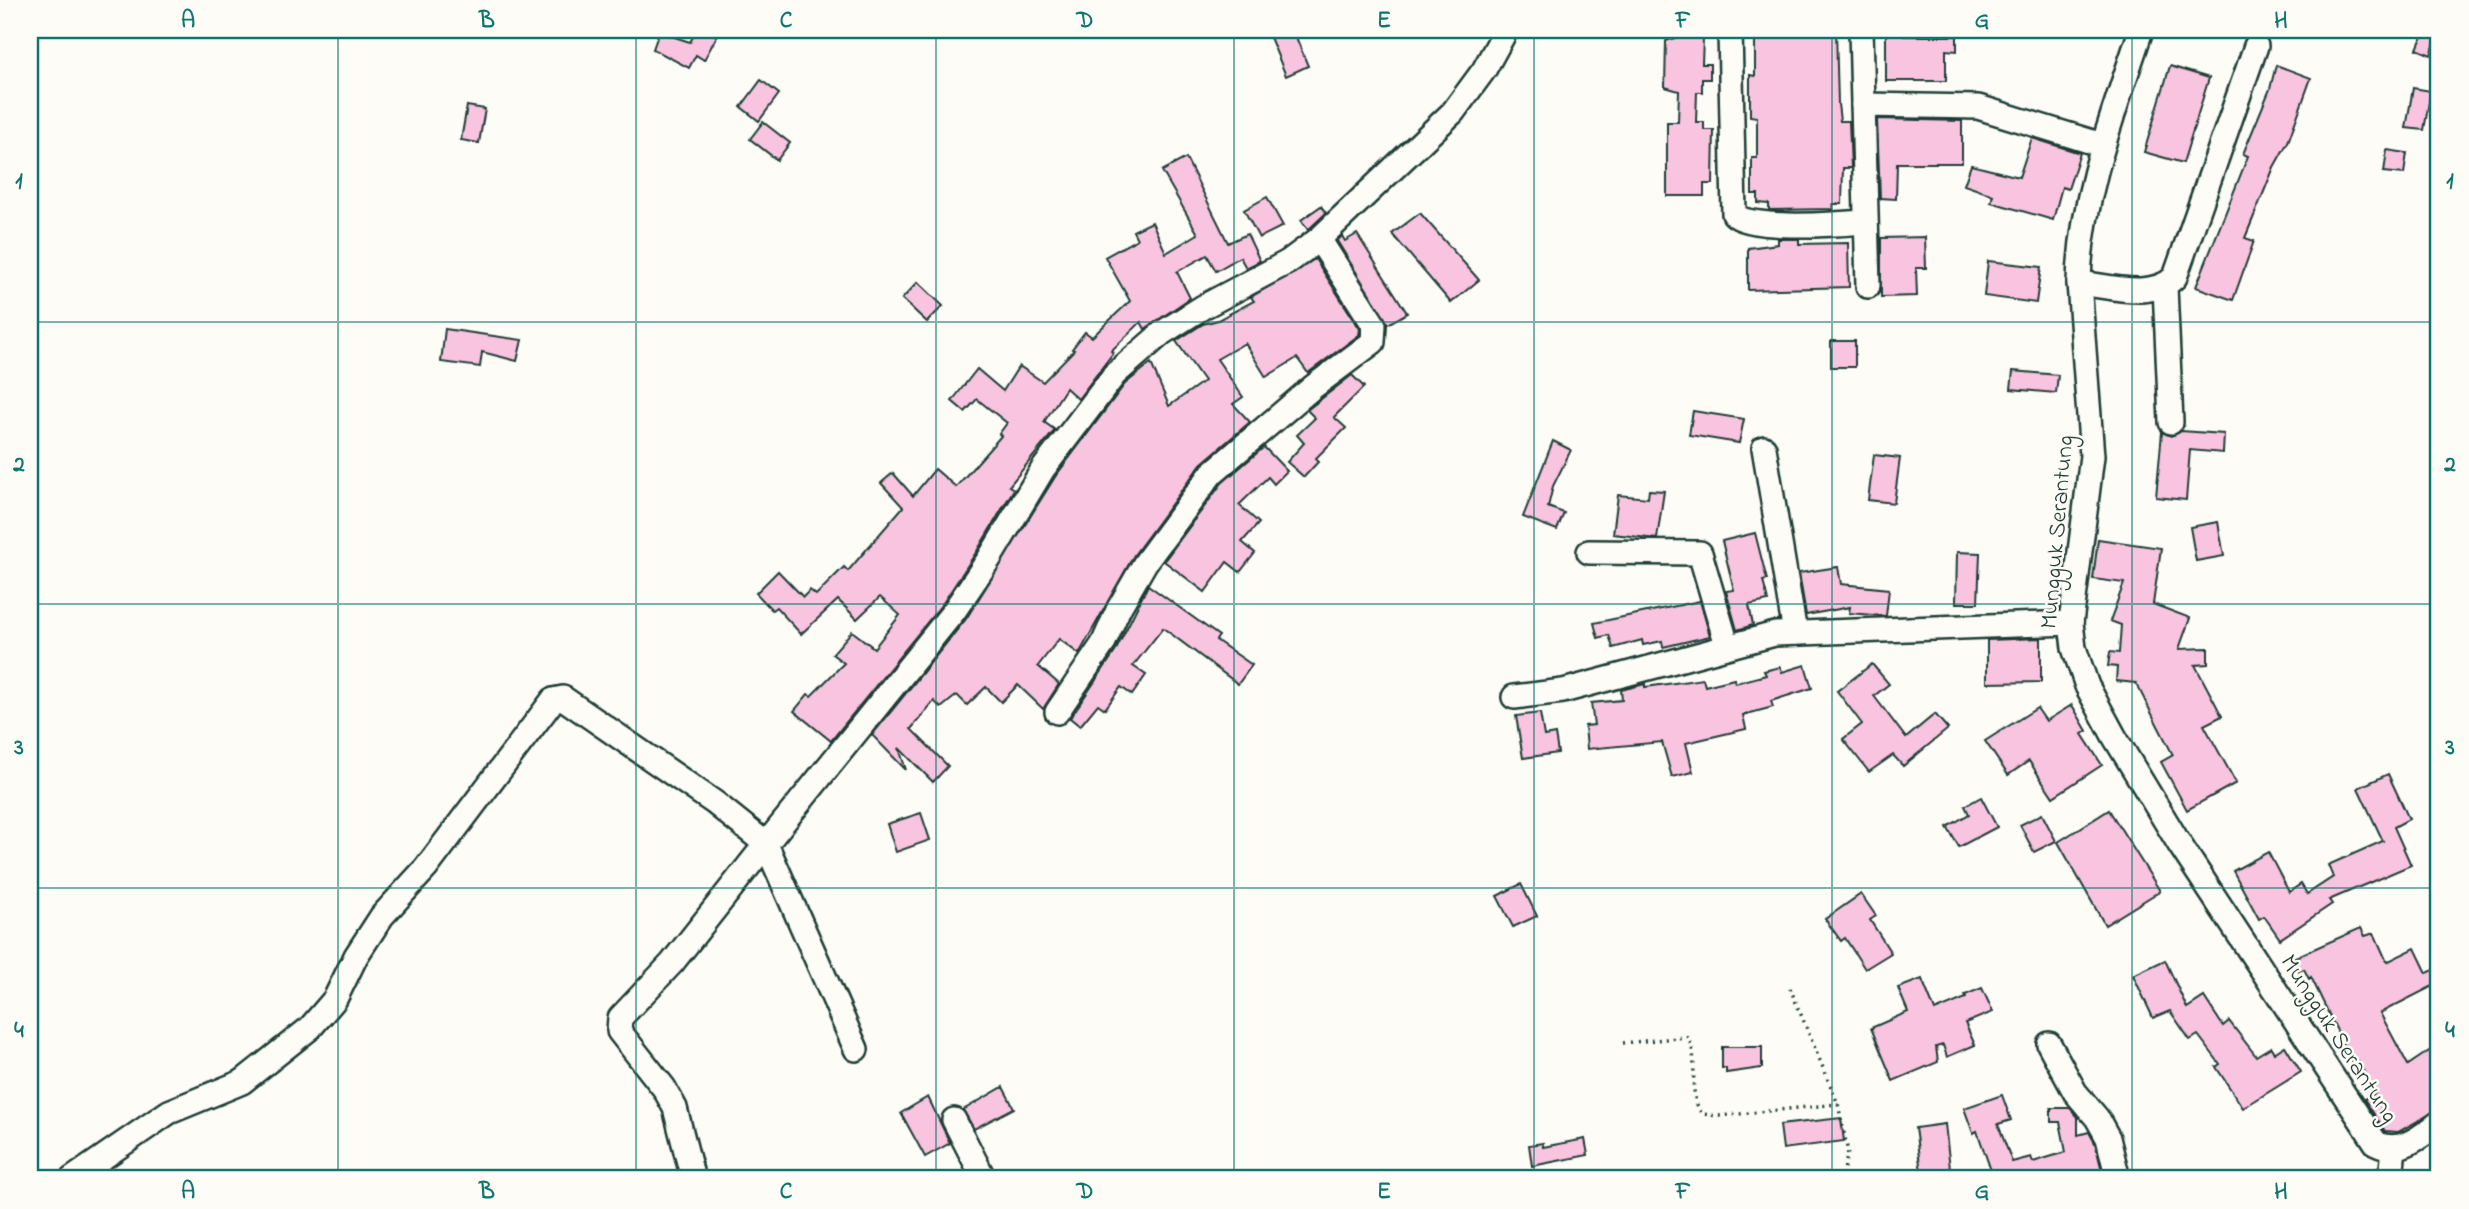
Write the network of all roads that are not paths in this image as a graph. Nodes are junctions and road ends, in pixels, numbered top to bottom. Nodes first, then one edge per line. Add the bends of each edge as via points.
1 (1506, 30) edge
2 (1730, 30) edge
3 (1861, 30) edge
4 (2141, 30) edge
5 (2256, 47) dead end
6 (1863, 105) junction
7 (2102, 145) junction
8 (1864, 222) junction
9 (1319, 239) junction
10 (2079, 283) junction
11 (1868, 286) dead end
12 (2165, 287) junction
13 (2171, 422) dead end
14 (1765, 448) dead end
15 (1589, 552) dead end
16 (2071, 622) junction
17 (1795, 633) junction
18 (1727, 645) junction
19 (1514, 697) dead end
20 (1057, 712) dead end
21 (766, 844) junction
22 (2049, 1044) dead end
23 (856, 1049) dead end
24 (954, 1120) dead end
25 (2439, 1123) edge
26 (2393, 1147) junction
27 (72, 1179) edge
28 (693, 1179) edge
29 (984, 1179) edge
30 (2118, 1179) edge
31 (2386, 1179) edge

1 - 9 street via 1453,112
2 - 8 street via 1734,214 1757,222
3 - 6 street
4 - 7 street, Mungguk Serantung
5 - 12 street via 2184,259
6 - 7 street via 1978,107
6 - 8 street
7 - 10 street, Mungguk Serantung via 2080,255
8 - 11 street
9 - 20 street via 1374,325 1373,342 1212,473 1145,563 1103,644
9 - 21 street via 1288,262 1162,333 1115,374 1059,445 954,611
10 - 12 street via 2152,290
10 - 16 street, Mungguk Serantung via 2092,456
12 - 13 street
14 - 17 street
15 - 18 street via 1700,553
16 - 17 street
16 - 26 street, Mungguk Serantung via 2087,686 2180,845 2376,1143
17 - 18 street
18 - 19 street via 1563,691
21 - 23 street
21 - 27 street via 628,741 563,698 553,700 426,868 382,916 335,999 310,1028 242,1082 169,1112
21 - 28 street via 672,963 620,1018 619,1031 675,1108
22 - 30 street via 2108,1138
24 - 29 street
25 - 26 street, Mungguk Serantung via 2409,1144
26 - 31 street via 2392,1169

